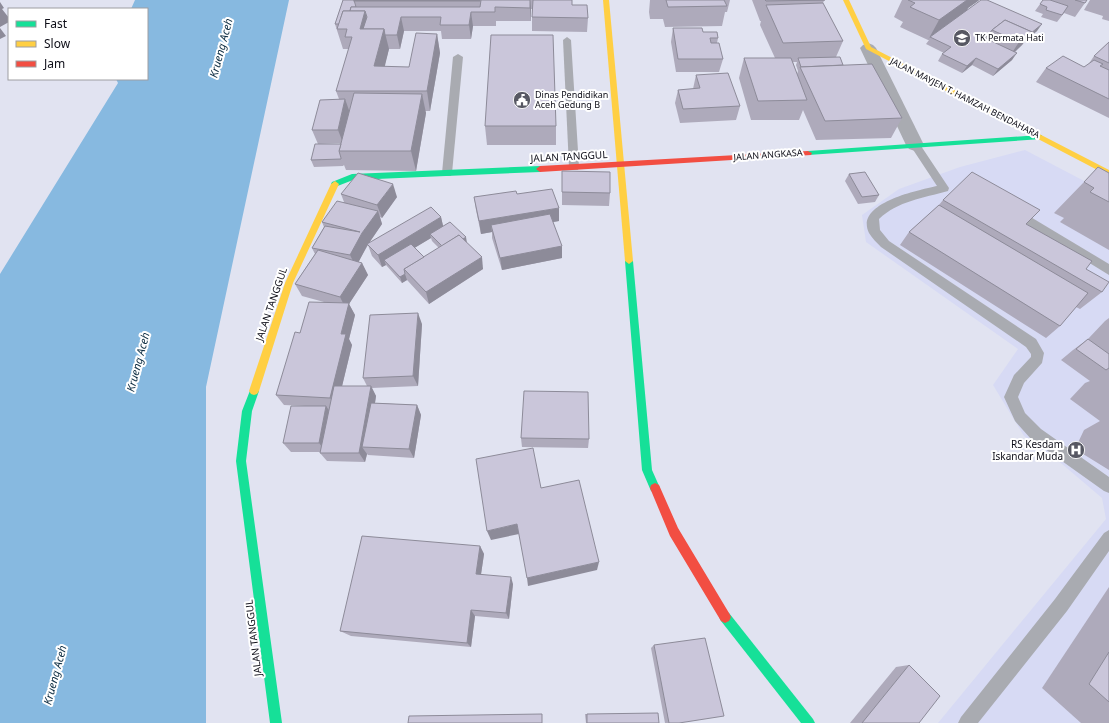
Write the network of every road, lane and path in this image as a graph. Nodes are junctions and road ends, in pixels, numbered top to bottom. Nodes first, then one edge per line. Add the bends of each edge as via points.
1 (606, 0) edge
2 (846, 0) edge
3 (567, 40) dead end
4 (868, 48) junction
5 (458, 57) dead end
6 (1040, 137) junction
7 (915, 145) junction
8 (622, 165) junction
9 (574, 167) junction
10 (447, 173) junction
11 (1109, 173) edge
12 (944, 188) junction
13 (957, 188) edge
14 (1003, 204) edge
15 (1109, 270) edge
16 (1109, 486) edge
17 (1109, 538) edge
18 (276, 723) edge
19 (809, 723) edge
20 (967, 723) edge

1 - 8 street
2 - 4 street
3 - 9 lane
4 - 6 street, JALAN MAYJEN T. HAMZAH BENDAHARA
4 - 7 street
5 - 10 lane
6 - 7 street, JALAN ANGKASA
6 - 11 street, JALAN MAYJEN T. HAMZAH BENDAHARA
7 - 8 street, JALAN ANGKASA
7 - 12 lane
8 - 9 street, JALAN TANGGUL
8 - 19 street via 647,470 674,532 723,614
9 - 10 street, JALAN TANGGUL
10 - 18 street, JALAN TANGGUL via 352,177 336,183 289,283 247,411 241,462
12 - 13 lane
12 - 16 lane via 905,197 879,212 873,218 874,232 885,244 1031,343 1038,354 1037,359 1019,379 1011,397 1017,412 1036,434
14 - 15 lane
17 - 20 lane via 1061,605

